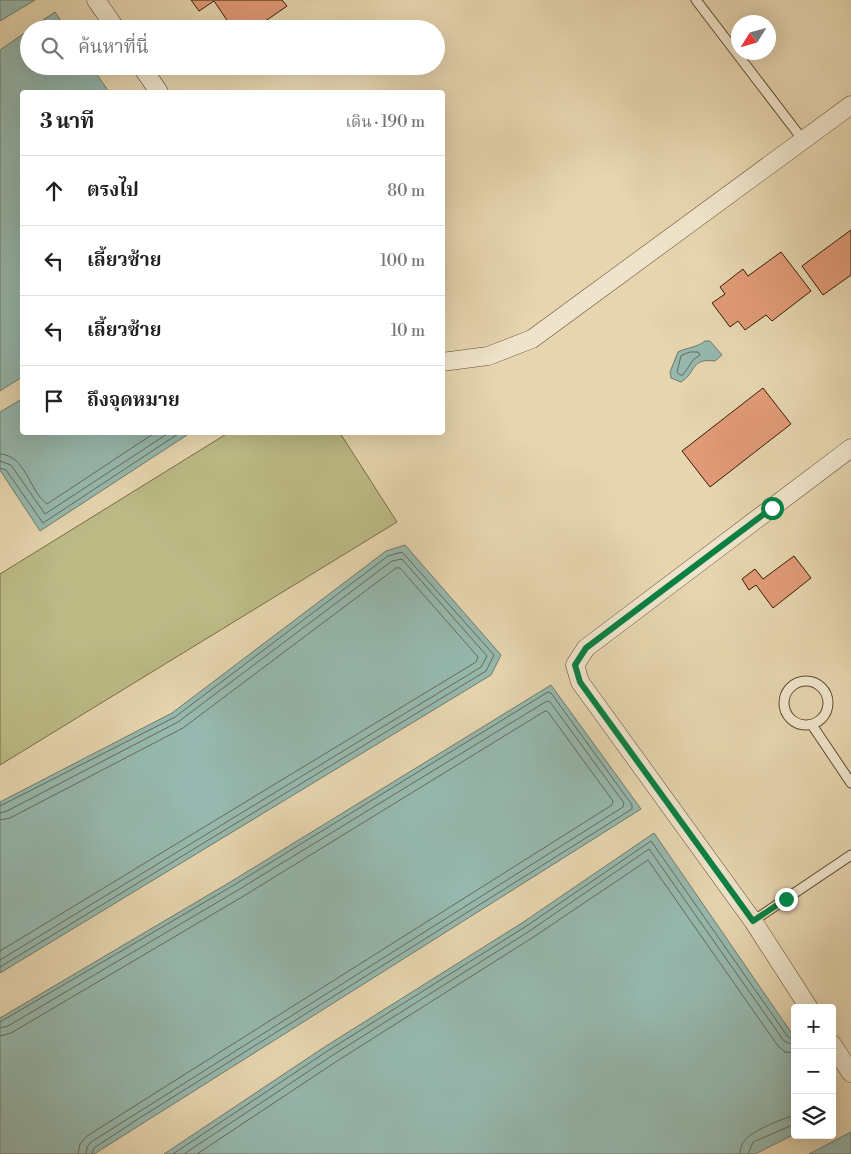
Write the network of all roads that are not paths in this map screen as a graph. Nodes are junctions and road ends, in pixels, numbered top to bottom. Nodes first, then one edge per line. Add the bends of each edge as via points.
1 (96, 0) edge
2 (696, 0) edge
3 (110, 20) edge
4 (147, 75) edge
5 (158, 90) edge
6 (851, 105) edge
7 (803, 140) junction
8 (445, 362) edge
9 (851, 448) edge
10 (812, 725) junction
11 (851, 783) edge
12 (851, 855) edge
13 (753, 921) junction
14 (806, 1004) edge
15 (835, 1049) edge
16 (851, 1073) edge

1 - 3 street
2 - 7 lane
4 - 5 street
6 - 7 street
7 - 8 street via 532,339 488,356
9 - 13 street via 586,648 575,665 580,682
10 - 10 lane via 798,724 785,708 790,689 802,682 817,684 828,703 824,717
10 - 11 lane
12 - 13 lane
13 - 14 street
15 - 16 street

